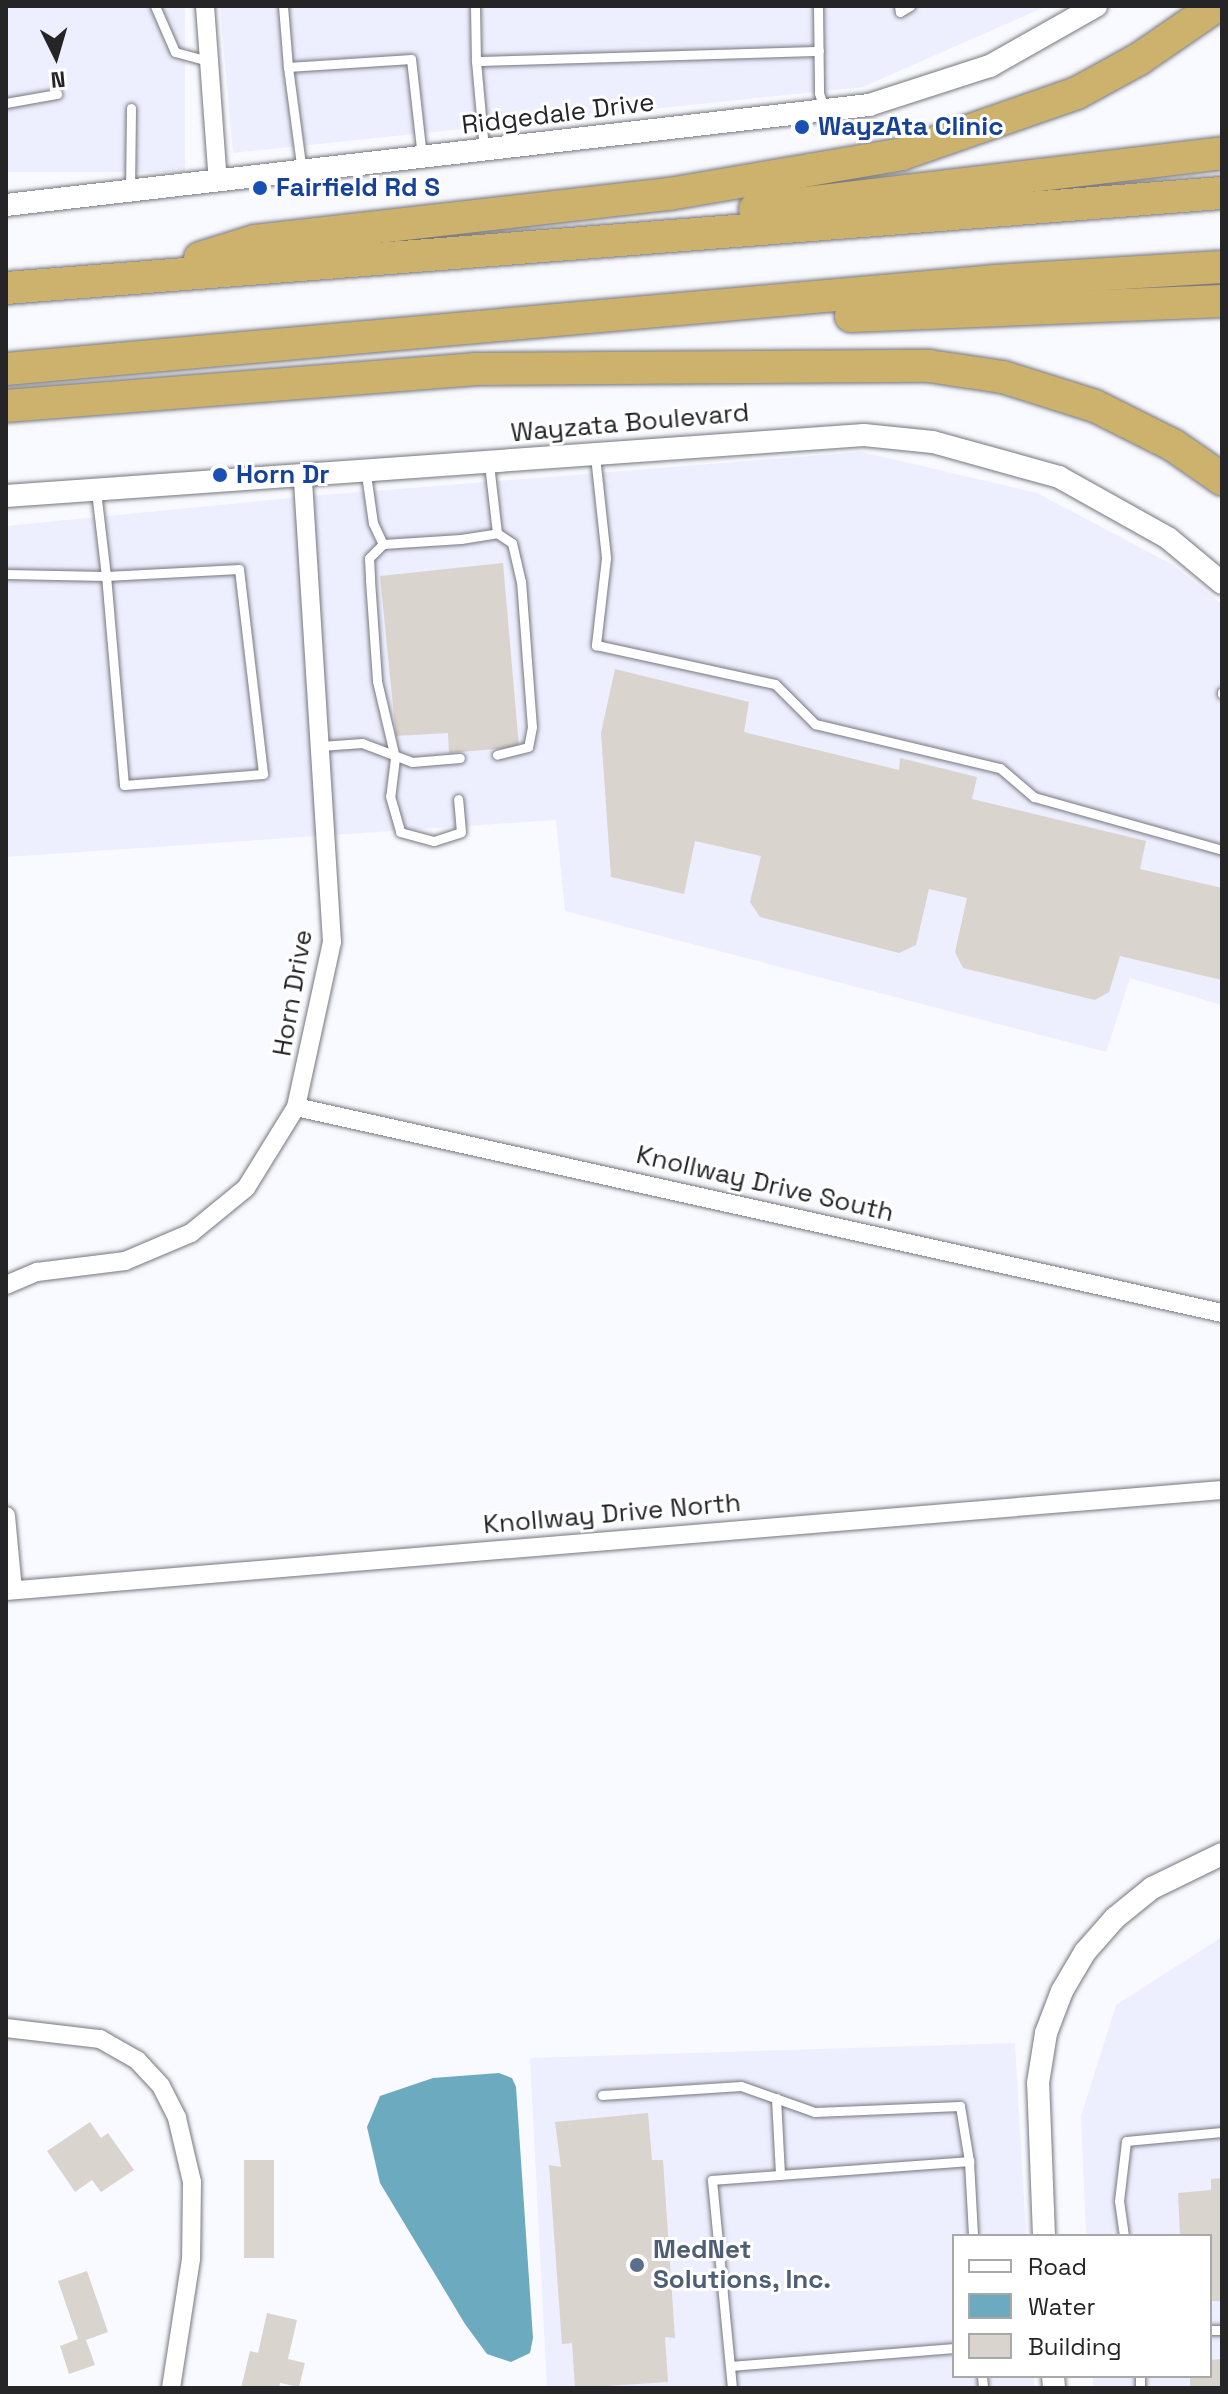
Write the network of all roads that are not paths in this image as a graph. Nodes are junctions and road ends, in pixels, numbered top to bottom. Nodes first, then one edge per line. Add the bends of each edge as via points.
1 (155, 6) edge
2 (205, 6) edge
3 (283, 6) edge
4 (475, 6) edge
5 (818, 6) edge
6 (899, 6) edge
7 (910, 6) edge
8 (1096, 6) edge
9 (1216, 6) edge
10 (819, 51) junction
11 (209, 61) junction
12 (476, 61) junction
13 (288, 67) junction
14 (57, 94) dead end
15 (6, 103) edge
16 (131, 108) dead end
17 (825, 111) junction
18 (484, 151) junction
19 (1222, 153) edge
20 (422, 157) junction
21 (302, 172) junction
22 (218, 181) junction
23 (130, 191) junction
24 (1222, 193) edge
25 (6, 205) edge
26 (435, 254) junction
27 (1222, 267) edge
28 (137, 276) junction
29 (6, 288) edge
30 (1222, 301) edge
31 (456, 326) junction
32 (6, 369) edge
33 (6, 406) edge
34 (595, 456) junction
35 (489, 464) junction
36 (366, 474) junction
37 (303, 478) junction
38 (1222, 479) edge
39 (96, 491) junction
40 (6, 496) edge
41 (497, 533) junction
42 (383, 544) junction
43 (6, 574) edge
44 (106, 576) junction
45 (1222, 583) edge
46 (321, 746) junction
47 (497, 755) dead end
48 (395, 758) junction
49 (460, 758) dead end
50 (458, 799) dead end
51 (1222, 850) edge
52 (296, 1107) junction
53 (6, 1285) edge
54 (1222, 1313) edge
55 (1222, 1490) edge
56 (6, 1516) edge
57 (10, 1591) edge
58 (1222, 1854) edge
59 (6, 2028) edge
60 (602, 2095) dead end
61 (776, 2098) junction
62 (1222, 2132) edge
63 (969, 2161) junction
64 (780, 2175) junction
65 (973, 2234) edge
66 (1044, 2234) edge
67 (1124, 2234) edge
68 (952, 2348) edge
69 (730, 2366) junction
70 (171, 2388) edge
71 (732, 2388) edge

1 - 11 lane via 175,52
2 - 11 street
3 - 13 lane
4 - 12 lane
5 - 10 lane
6 - 7 lane via 900,12
8 - 17 street, Ridgedale Drive via 961,78 880,102
9 - 28 highway via 1139,59 1077,93 902,154 846,168 669,194 255,241
10 - 12 lane
10 - 17 lane via 819,93
11 - 22 street
12 - 18 lane
13 - 20 lane via 411,59
13 - 21 lane
14 - 15 lane
16 - 23 lane
17 - 18 street, Ridgedale Drive
18 - 20 street, Ridgedale Drive
19 - 26 highway via 924,185
20 - 21 street, Ridgedale Drive
21 - 22 street, Ridgedale Drive
22 - 23 street, Ridgedale Drive
23 - 25 street, Ridgedale Drive
24 - 26 highway
26 - 28 highway
27 - 31 highway
28 - 29 highway
30 - 31 highway via 690,324
31 - 32 highway
33 - 38 highway via 474,369 929,366 1003,377 1095,406 1173,445
34 - 35 street, Wayzata Boulevard
34 - 45 street, Wayzata Boulevard via 794,436 933,442 1059,477 1168,538
34 - 51 lane via 606,558 596,645 775,684 815,724 1000,768 1034,797
35 - 36 street, Wayzata Boulevard
35 - 41 lane
36 - 37 street, Wayzata Boulevard
36 - 42 lane via 373,523
37 - 39 street, Wayzata Boulevard
37 - 46 street, Horn Drive
39 - 40 street, Wayzata Boulevard
39 - 44 lane
41 - 42 lane
41 - 47 lane via 512,543 521,581 532,727 528,747
42 - 48 lane via 369,558 371,595 377,681
43 - 44 lane
44 - 44 lane via 124,785 263,774 239,569
46 - 48 lane via 362,743
46 - 52 street, Horn Drive via 332,942
48 - 49 lane
48 - 50 lane via 390,796 400,832 434,841 461,832
52 - 53 street, Horn Drive via 246,1188 191,1233 125,1261 37,1272
52 - 54 street, Knollway Drive South
55 - 57 street, Knollway Drive North
56 - 57 street
58 - 66 street via 1152,1888 1115,1918 1085,1952 1062,1991 1046,2033 1038,2083
59 - 70 street via 100,2039 137,2060 161,2086 177,2118 192,2182 191,2259
60 - 61 lane via 741,2086
61 - 63 lane via 815,2112 960,2106
61 - 64 lane
62 - 67 lane via 1126,2141 1119,2201
63 - 64 lane
63 - 65 lane
64 - 69 lane via 712,2180
68 - 69 lane
69 - 71 lane

